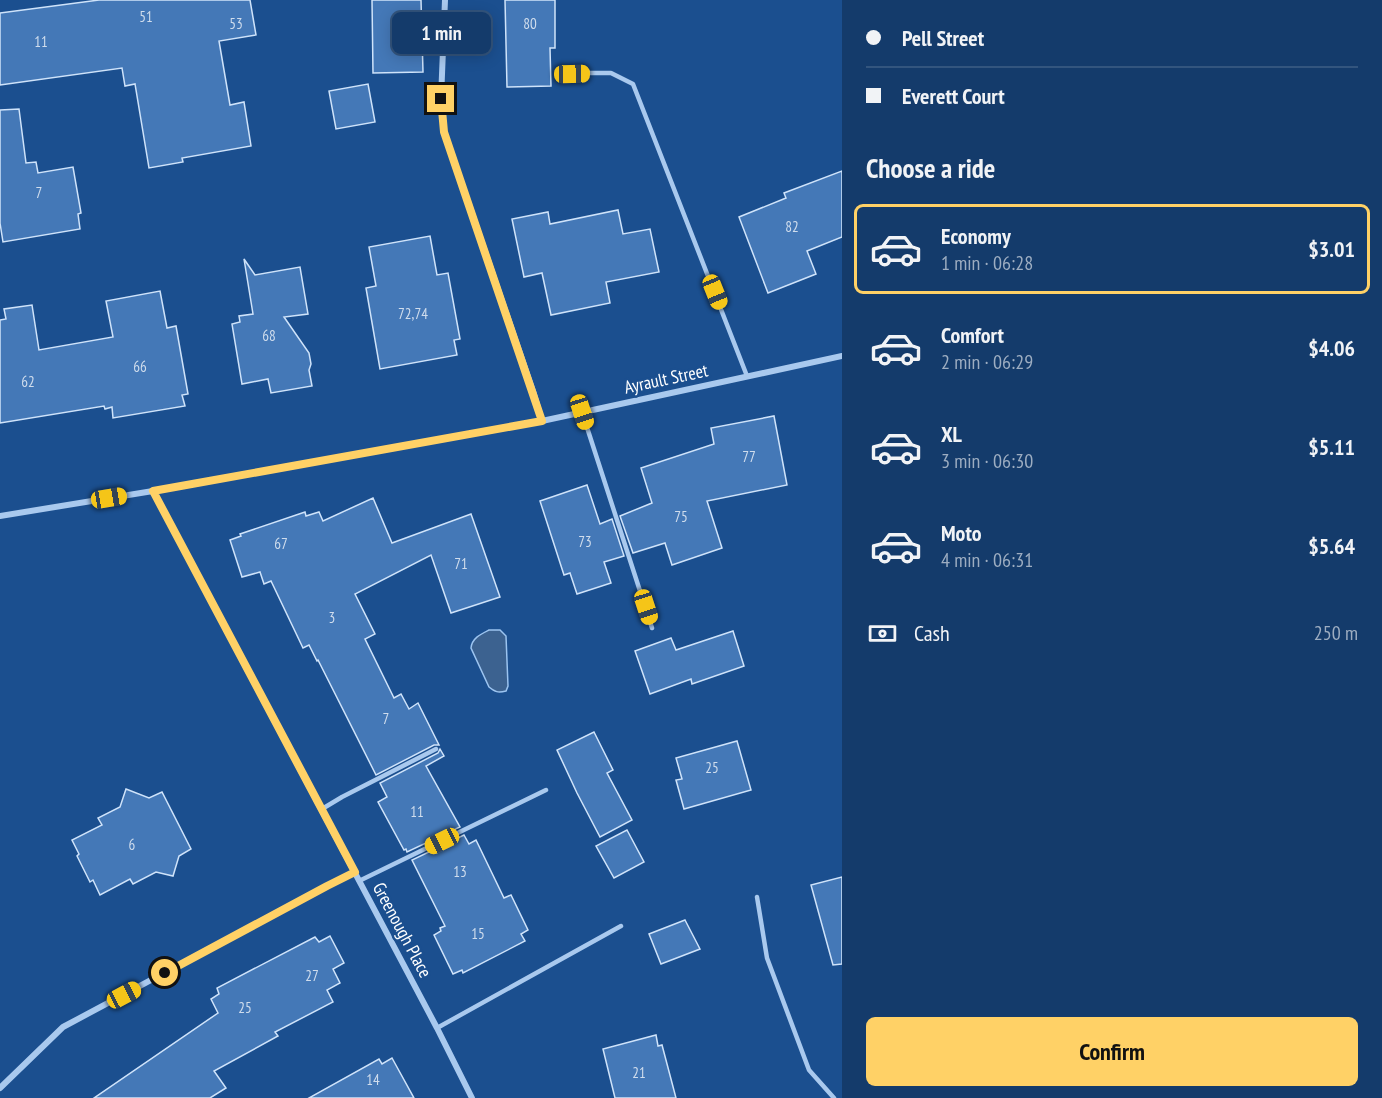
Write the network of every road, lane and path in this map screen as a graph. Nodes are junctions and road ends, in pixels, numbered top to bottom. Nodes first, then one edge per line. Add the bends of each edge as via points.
1 (445, 0) edge
2 (572, 74) dead end
3 (842, 356) edge
4 (747, 376) junction
5 (582, 412) junction
6 (542, 421) junction
7 (153, 491) junction
8 (0, 516) edge
9 (652, 628) dead end
10 (436, 749) dead end
11 (546, 790) dead end
12 (322, 809) junction
13 (355, 872) junction
14 (359, 881) junction
15 (757, 897) dead end
16 (621, 926) dead end
17 (437, 1028) junction
18 (0, 1088) edge
19 (472, 1098) edge
20 (834, 1098) edge

1 - 6 street via 441,99 444,132
2 - 4 lane via 611,73 633,84
3 - 4 street, Ayrault Street
4 - 5 street, Ayrault Street
5 - 6 street, Ayrault Street
5 - 9 lane
6 - 7 street, Ayrault Street
7 - 8 street, Ayrault Street
7 - 12 street, Greenough Place
10 - 12 lane
11 - 14 lane
12 - 13 street, Greenough Place
13 - 14 street, Greenough Place
13 - 18 street via 63,1027
14 - 17 street, Greenough Place
15 - 20 lane via 767,958 809,1070
16 - 17 lane
17 - 19 street, Greenough Place

